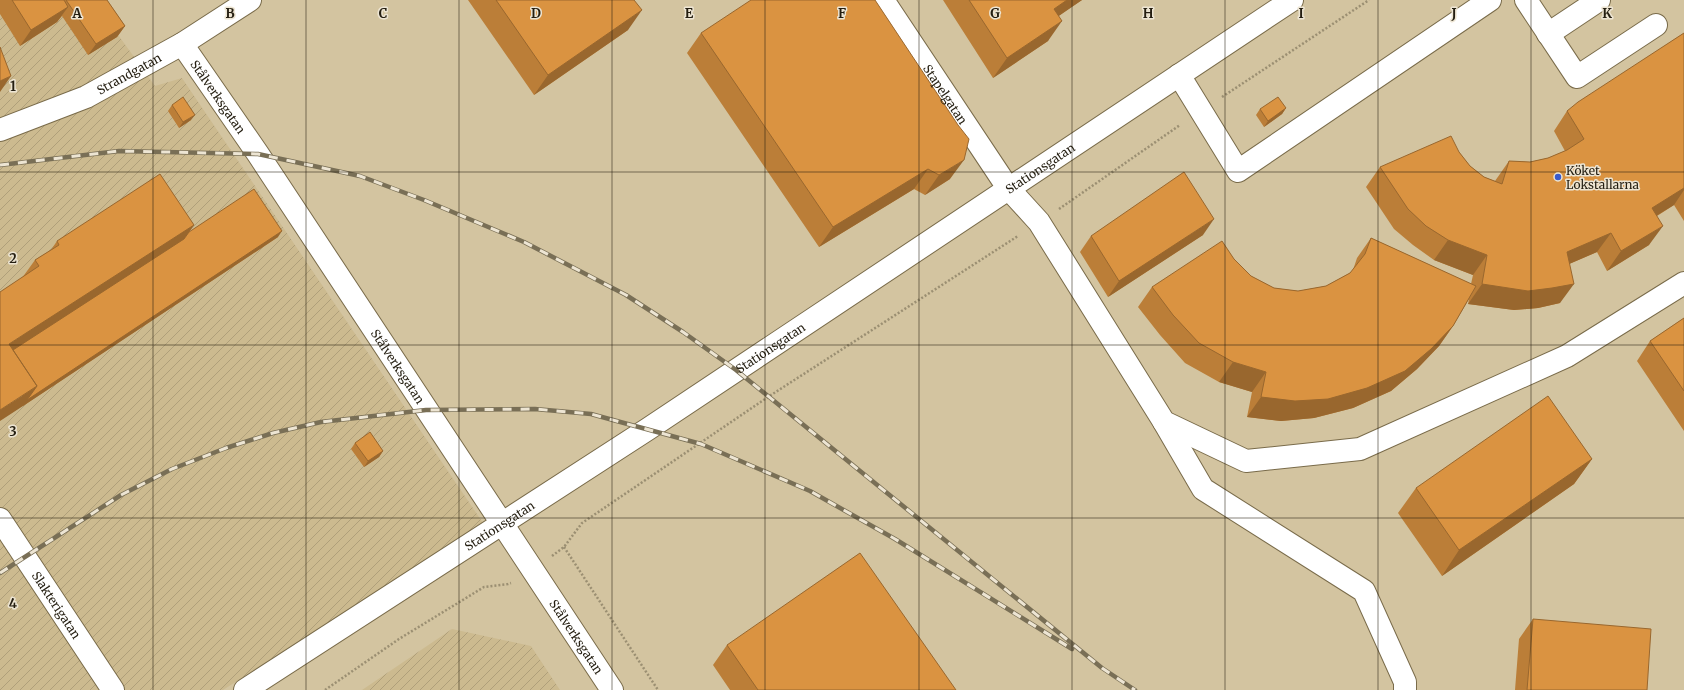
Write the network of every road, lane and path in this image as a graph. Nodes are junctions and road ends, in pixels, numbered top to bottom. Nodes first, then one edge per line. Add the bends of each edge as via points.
1 (250, 0) edge
2 (883, 0) edge
3 (1292, 0) edge
4 (1369, 0) edge
5 (1490, 0) edge
6 (1526, 0) edge
7 (1599, 0) edge
8 (1656, 25) dead end
9 (1548, 34) junction
10 (182, 44) junction
11 (1179, 75) junction
12 (1200, 111) junction
13 (0, 130) edge
14 (1008, 188) junction
15 (1039, 222) junction
16 (1684, 283) edge
17 (1164, 422) junction
18 (502, 524) junction
19 (3, 529) edge
20 (564, 547) junction
21 (531, 570) junction
22 (113, 690) edge
23 (245, 690) edge
24 (325, 690) edge
25 (612, 690) edge
26 (658, 690) edge
27 (1405, 690) edge

1 - 10 street, Strandgatan
2 - 14 street, Stapelgatan
3 - 11 street, Stationsgatan
4 - 12 path
5 - 12 street via 1238,171
6 - 9 street
7 - 9 street
8 - 9 street via 1577,77
10 - 13 street, Strandgatan via 86,97
10 - 18 street, Stålverksgatan
11 - 12 street
11 - 14 street, Stationsgatan
12 - 15 path
14 - 15 street, Stapelgatan
14 - 18 street, Stationsgatan
15 - 17 street, Stapelgatan
15 - 20 path via 768,397 582,523
16 - 17 street via 1567,356 1360,449 1246,461
17 - 27 street, Stapelgatan via 1203,489 1364,591 1405,682
18 - 21 street, Stålverksgatan
18 - 23 street, Stationsgatan
19 - 22 street, Slakterigatan
20 - 21 path
20 - 26 path
21 - 24 path via 508,584 484,587 398,639
21 - 25 street, Stålverksgatan

